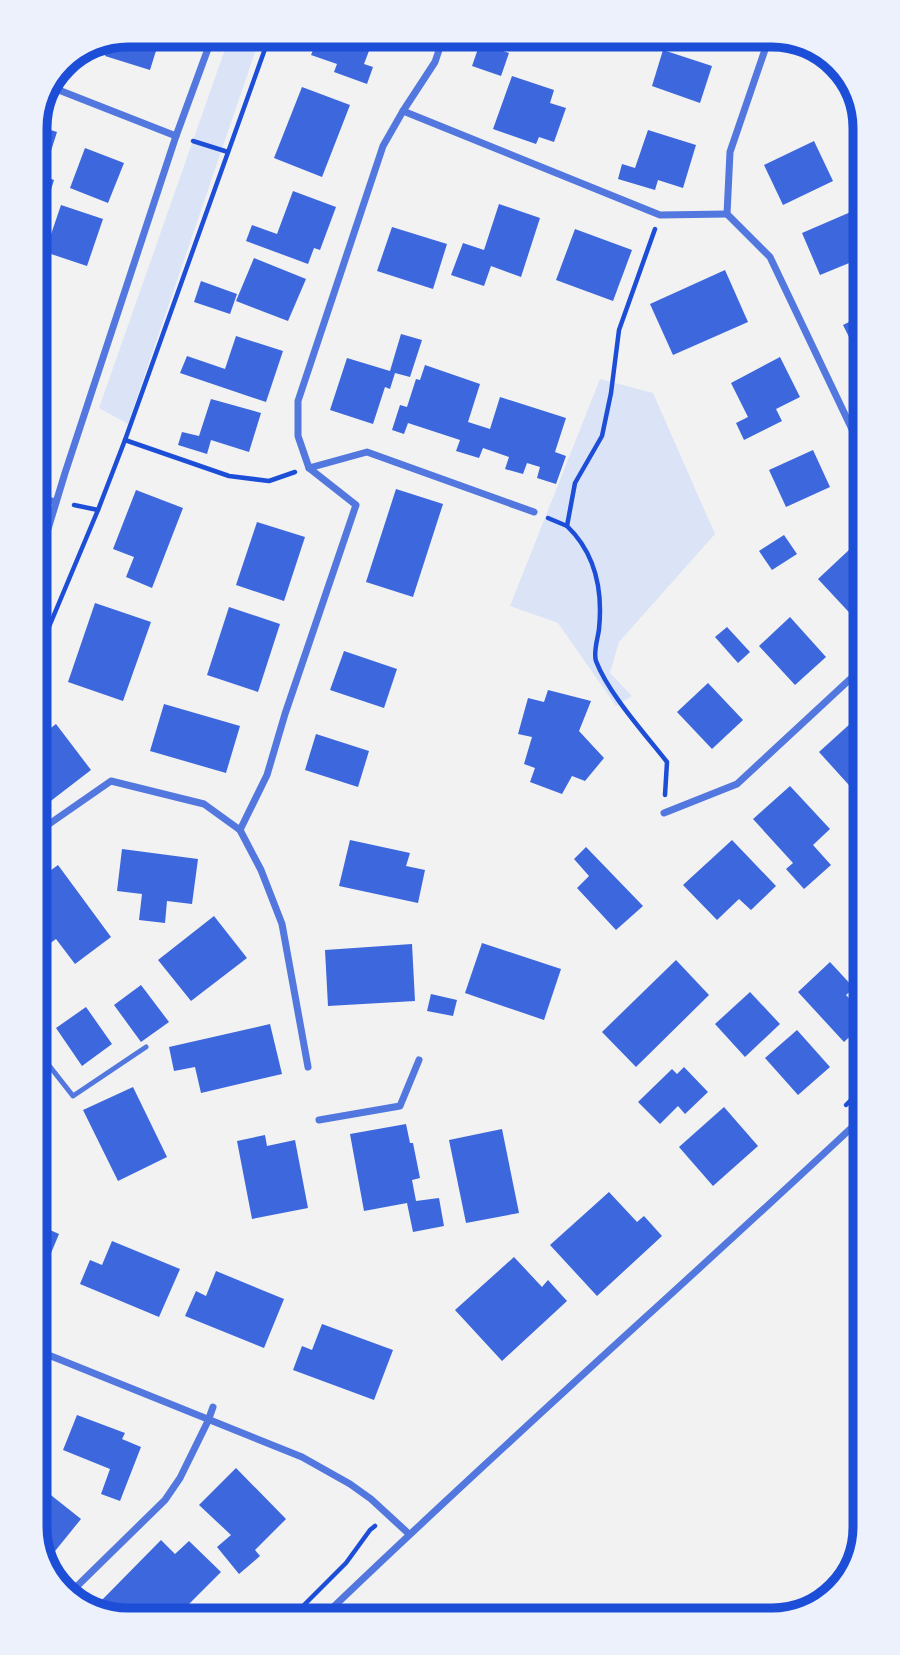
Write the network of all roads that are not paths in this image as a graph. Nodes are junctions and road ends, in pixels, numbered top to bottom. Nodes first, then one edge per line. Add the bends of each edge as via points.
1 (209, 47) edge
2 (440, 47) edge
3 (767, 47) edge
4 (58, 90) edge
5 (403, 111) junction
6 (176, 136) junction
7 (727, 214) junction
8 (853, 431) edge
9 (309, 468) junction
10 (47, 500) edge
11 (56, 502) junction
12 (534, 512) dead end
13 (47, 532) edge
14 (853, 676) edge
15 (664, 813) road end
16 (47, 825) edge
17 (240, 830) junction
18 (146, 1047) dead end
19 (419, 1060) dead end
20 (47, 1063) edge
21 (309, 1067) dead end
22 (319, 1120) dead end
23 (853, 1126) edge
24 (47, 1355) edge
25 (213, 1407) dead end
26 (208, 1421) junction
27 (409, 1534) junction
28 (75, 1588) edge
29 (332, 1608) edge

1 - 6 street
2 - 5 street
3 - 7 street via 730,152
4 - 6 street
5 - 7 street via 660,215
5 - 9 street via 383,146 298,401 298,436
6 - 11 street
7 - 8 street via 770,257
9 - 12 street via 367,452
9 - 17 street via 356,505 267,775
10 - 11 street
11 - 13 street
14 - 15 street via 737,784
16 - 17 street via 111,781 204,804
17 - 21 street via 282,924
18 - 20 lane via 72,1096
19 - 22 street via 400,1105
23 - 27 street
24 - 26 street
25 - 26 street
26 - 27 street via 302,1457 371,1499
26 - 28 street via 165,1500
27 - 29 street

